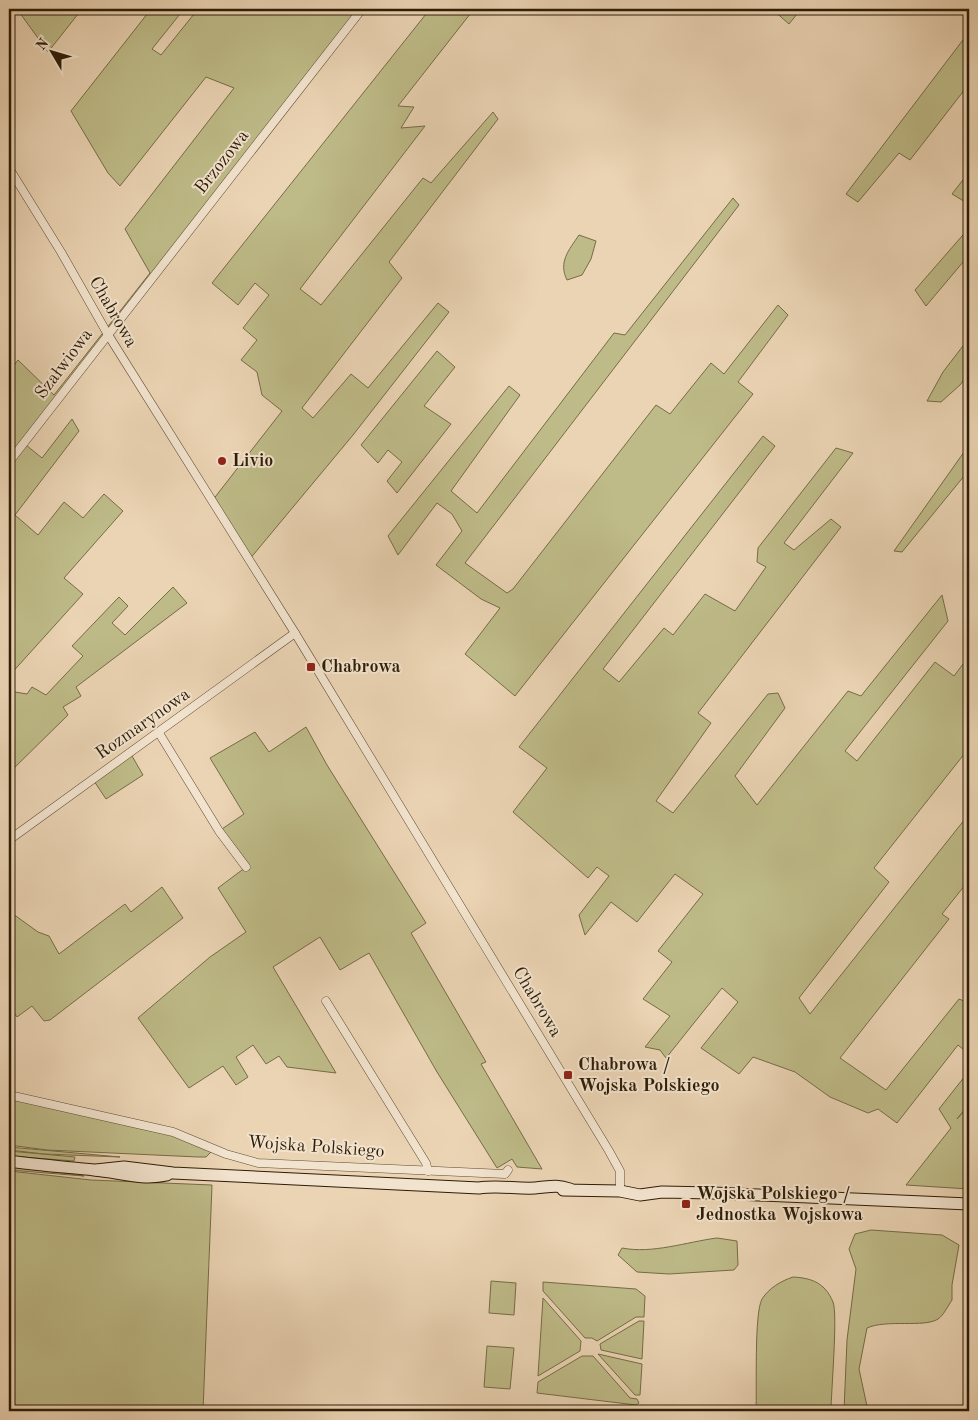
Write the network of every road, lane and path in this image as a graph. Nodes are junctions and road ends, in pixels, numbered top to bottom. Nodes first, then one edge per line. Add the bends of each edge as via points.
1 (362, 9) edge
2 (9, 168) edge
3 (107, 333) junction
4 (9, 462) edge
5 (295, 633) junction
6 (159, 733) junction
7 (9, 840) edge
8 (246, 867) dead end
9 (326, 1001) dead end
10 (9, 1095) edge
11 (9, 1161) edge
12 (508, 1170) dead end
13 (428, 1171) junction
14 (620, 1191) junction
15 (969, 1204) edge

1 - 3 street, Brzozowa
2 - 3 street, Chabrowa
3 - 4 street, Szałwiowa
3 - 5 street, Chabrowa
5 - 6 street, Rozmarynowa
5 - 14 street, Chabrowa via 609,1151 620,1171
6 - 7 street, Rozmarynowa
6 - 8 street via 219,831
9 - 13 street
10 - 13 street, Wojska Polskiego via 173,1132 249,1162
11 - 14 main road, Wojska Polskiego via 96,1170 124,1167 173,1173 480,1188 492,1185 542,1191
12 - 13 street, Wojska Polskiego via 505,1174
14 - 15 main road, Wojska Polskiego via 640,1195 662,1192

